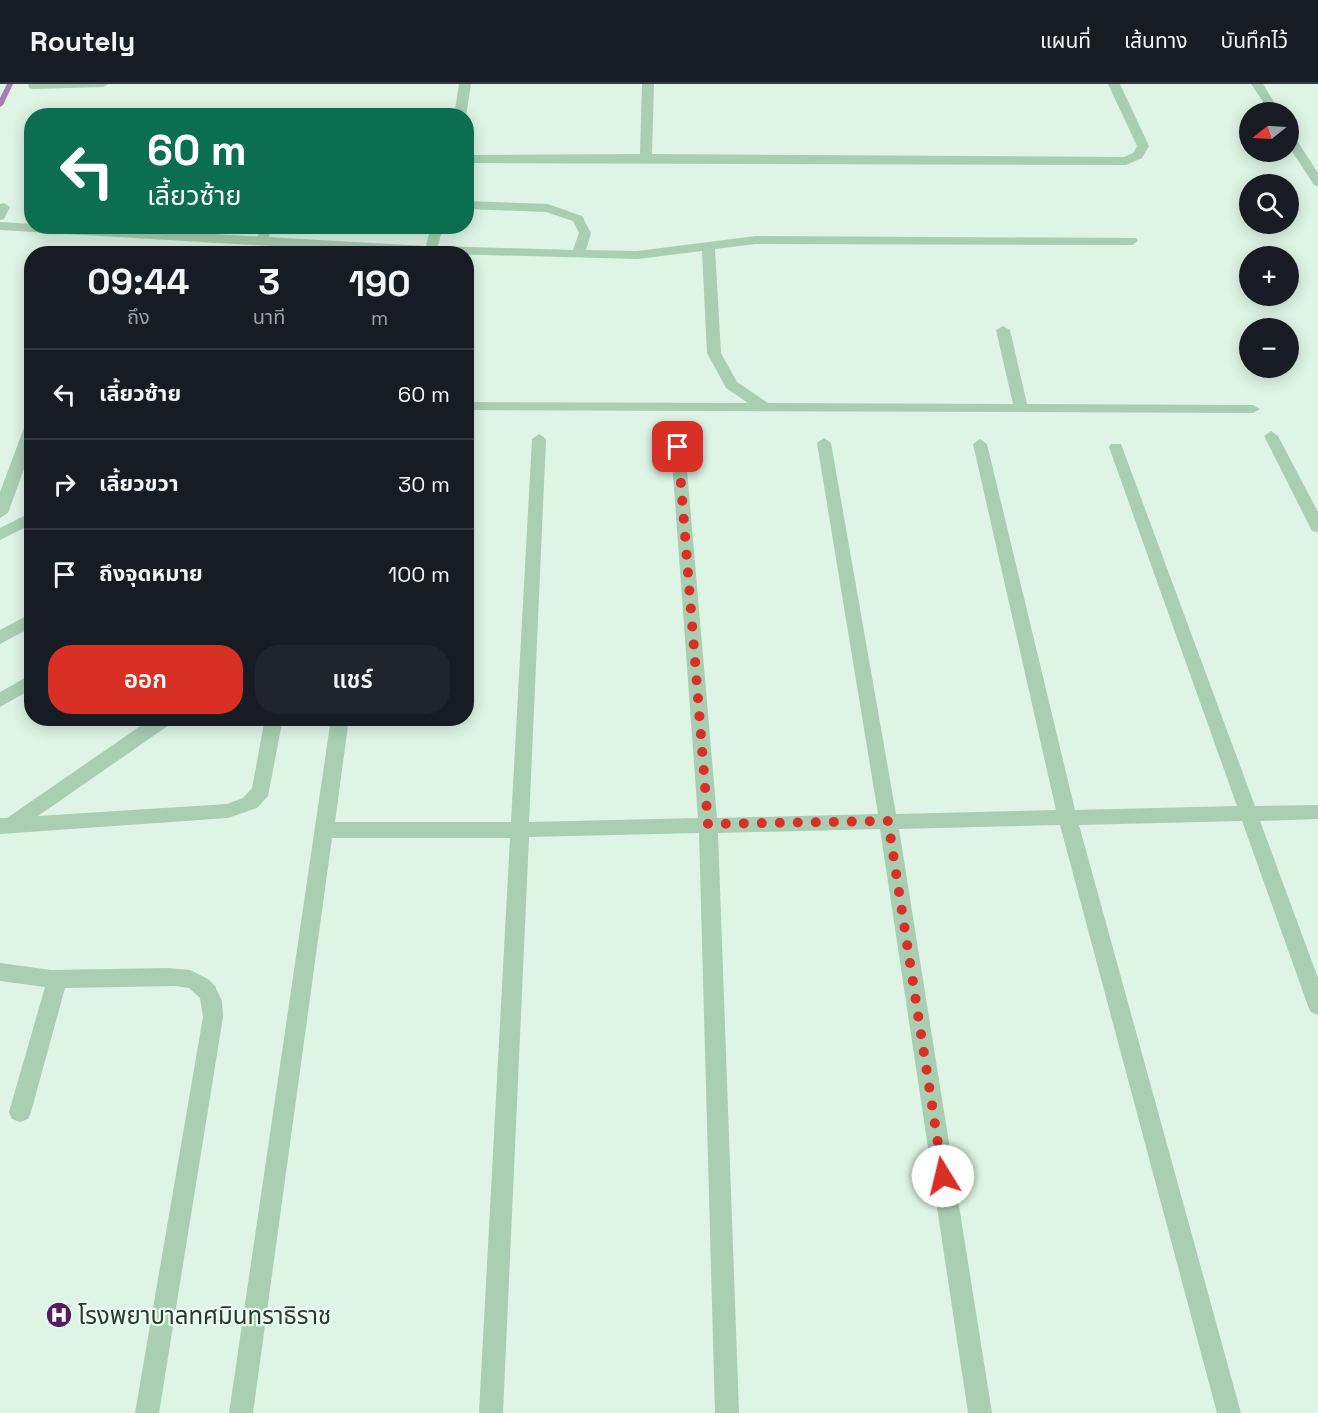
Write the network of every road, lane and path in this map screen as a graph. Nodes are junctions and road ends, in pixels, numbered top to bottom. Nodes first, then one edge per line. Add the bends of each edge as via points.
1 (34, 84) edge
2 (103, 84) edge
3 (465, 84) edge
4 (648, 84) edge
5 (1114, 84) edge
6 (1257, 84) edge
7 (1269, 102) edge
8 (461, 108) edge
9 (1299, 152) edge
10 (646, 158) junction
11 (474, 159) edge
12 (1318, 182) edge
13 (474, 205) edge
14 (0, 226) edge
15 (24, 227) edge
16 (150, 234) edge
17 (264, 234) edge
18 (263, 240) junction
19 (1132, 241) dead end
20 (337, 246) edge
21 (708, 246) junction
22 (474, 251) edge
23 (578, 254) junction
24 (1002, 330) dead end
25 (474, 406) edge
26 (766, 408) junction
27 (1021, 408) junction
28 (1253, 409) dead end
29 (1271, 436) dead end
30 (539, 440) dead end
31 (824, 443) dead end
32 (980, 444) dead end
33 (24, 447) edge
34 (678, 447) dead end
35 (1116, 447) dead end
36 (0, 513) edge
37 (24, 522) edge
38 (1318, 527) edge
39 (0, 535) edge
40 (24, 624) edge
41 (0, 638) edge
42 (24, 685) edge
43 (0, 700) edge
44 (154, 726) edge
45 (273, 726) edge
46 (339, 726) edge
47 (1318, 812) edge
48 (1247, 814) junction
49 (1067, 817) junction
50 (888, 821) junction
51 (708, 824) junction
52 (5, 826) edge
53 (324, 830) junction
54 (520, 830) junction
55 (0, 972) edge
56 (57, 980) junction
57 (1318, 1006) edge
58 (20, 1112) dead end
59 (147, 1413) edge
60 (242, 1413) edge
61 (491, 1413) edge
62 (727, 1413) edge
63 (980, 1413) edge
64 (1229, 1413) edge

1 - 2 street
3 - 8 street
4 - 10 street
5 - 10 street via 1143,146 1126,161
6 - 7 street
9 - 12 street
10 - 11 street
13 - 23 street via 548,208 578,219 585,233
14 - 15 street
16 - 18 street
17 - 18 street
18 - 20 street
19 - 21 street via 756,240
21 - 23 street via 637,255
21 - 26 street via 714,352 731,385
22 - 23 street
24 - 27 street
25 - 26 street
26 - 27 street
27 - 28 street
29 - 38 street
30 - 54 street
31 - 50 street
32 - 49 street
33 - 36 street
34 - 51 street
35 - 48 street
37 - 39 street
40 - 41 street
42 - 43 street
44 - 52 street
45 - 52 street via 261,790 250,803 228,811
46 - 53 street
47 - 48 street
48 - 49 street
48 - 57 street
49 - 50 street
49 - 64 street
50 - 51 street
50 - 63 street
51 - 54 street
51 - 62 street
53 - 54 street
53 - 60 street
54 - 61 street
55 - 56 street
56 - 58 street
56 - 59 street via 185,978 207,989 213,1001

